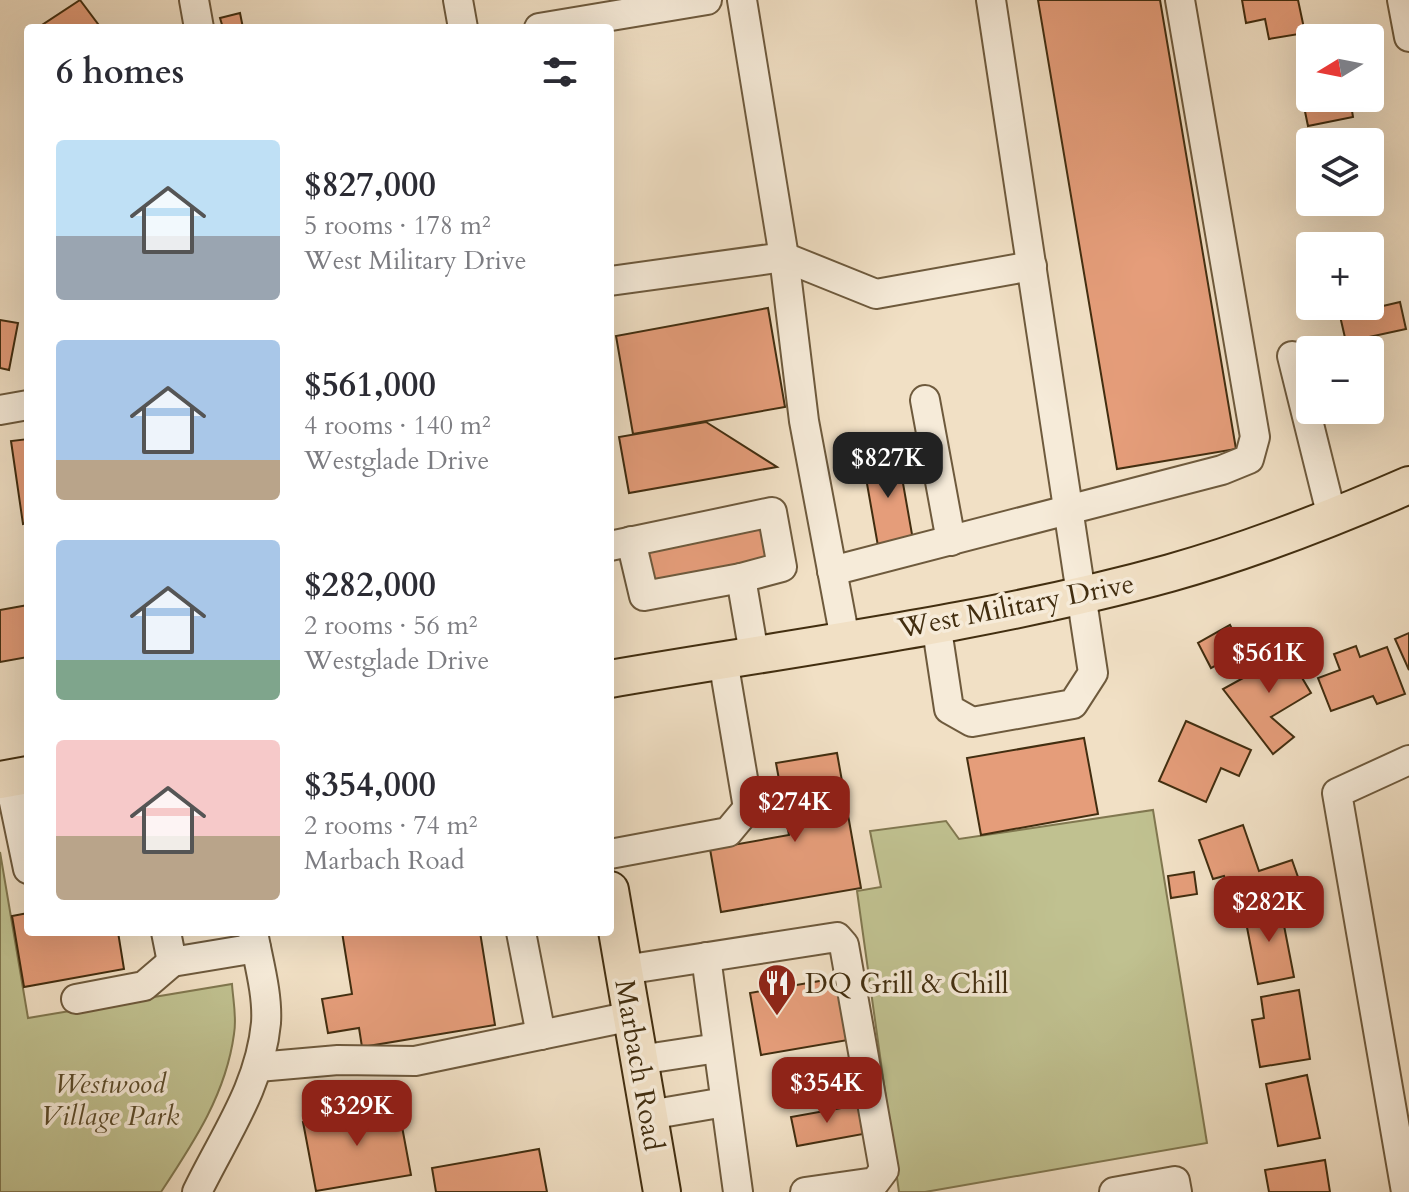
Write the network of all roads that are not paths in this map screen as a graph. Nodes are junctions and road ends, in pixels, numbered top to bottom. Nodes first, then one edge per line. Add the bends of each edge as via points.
1 (194, 0) edge
2 (458, 0) edge
3 (707, 0) edge
4 (742, 0) edge
5 (991, 0) edge
6 (1180, 0) edge
7 (1402, 0) edge
8 (198, 24) edge
9 (462, 24) edge
10 (563, 24) edge
11 (1409, 37) edge
12 (784, 257) junction
13 (1032, 266) junction
14 (614, 280) edge
15 (1292, 356) dead end
16 (925, 400) dead end
17 (24, 406) edge
18 (0, 410) edge
19 (1409, 485) edge
20 (1070, 511) junction
21 (1332, 517) junction
22 (951, 541) junction
23 (621, 543) edge
24 (832, 571) junction
25 (741, 578) junction
26 (1081, 595) junction
27 (936, 623) junction
28 (845, 639) junction
29 (738, 657) junction
30 (614, 678) edge
31 (1409, 760) edge
32 (12, 778) edge
33 (24, 846) edge
34 (614, 853) edge
35 (614, 913) edge
36 (167, 936) edge
37 (522, 936) edge
38 (254, 940) edge
39 (706, 957) junction
40 (172, 962) junction
41 (624, 970) junction
42 (76, 999) dead end
43 (632, 1016) junction
44 (541, 1035) junction
45 (718, 1048) junction
46 (639, 1060) junction
47 (258, 1067) junction
48 (725, 1102) junction
49 (649, 1115) junction
50 (197, 1192) edge
51 (662, 1192) edge
52 (738, 1192) edge
53 (805, 1192) edge
54 (1114, 1192) edge
55 (1177, 1192) edge
56 (1406, 1192) edge

1 - 8 street
2 - 9 street
3 - 10 street
4 - 12 street
5 - 13 street
6 - 20 street via 1255,437 1249,459 1222,470
7 - 11 street
12 - 13 street via 876,294
12 - 14 street
12 - 24 street via 804,421
13 - 20 street
15 - 21 street
16 - 22 street
17 - 18 street
19 - 21 main road, West Military Drive
20 - 22 street
20 - 26 street
21 - 26 main road, West Military Drive via 1213,560
22 - 24 street
23 - 25 street via 644,596
23 - 25 street via 772,512 782,567
24 - 28 street
25 - 29 street
26 - 27 main road, West Military Drive
26 - 27 street via 1093,673 1073,704 972,722 949,709
27 - 28 main road, West Military Drive
28 - 29 main road, West Military Drive
29 - 30 main road, West Military Drive
29 - 34 street via 748,808 728,832
31 - 56 street via 1337,793
32 - 33 street
35 - 41 main road, Marbach Road
36 - 40 street
37 - 44 street
38 - 40 street
38 - 47 street via 266,1021
39 - 41 street
39 - 45 street
39 - 53 street via 837,937 844,945 884,1170 875,1182
40 - 42 street via 144,986
41 - 43 main road, Marbach Road
43 - 44 street
43 - 46 main road, Marbach Road
44 - 47 street via 415,1061
45 - 46 street
45 - 48 street
46 - 49 main road, Marbach Road
47 - 50 street
48 - 49 street
48 - 52 street
49 - 51 main road, Marbach Road
54 - 55 street via 1175,1181

